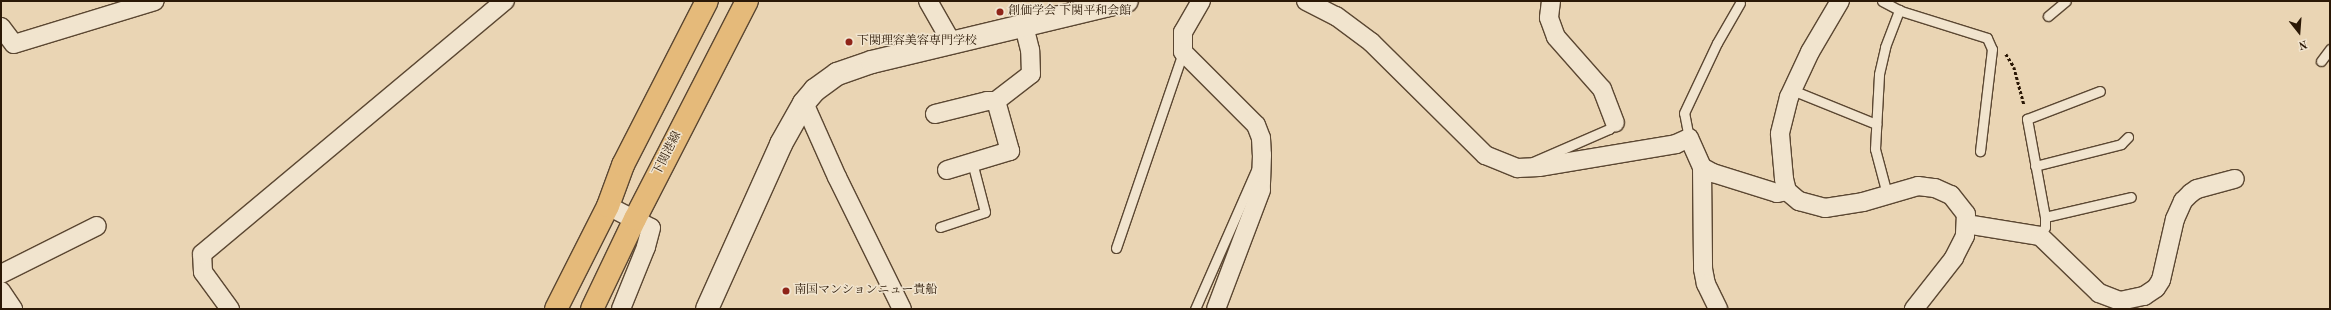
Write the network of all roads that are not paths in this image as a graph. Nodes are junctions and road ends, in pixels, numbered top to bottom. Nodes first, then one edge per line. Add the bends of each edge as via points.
1 (155, 1) edge
2 (504, 1) edge
3 (707, 1) edge
4 (747, 1) edge
5 (928, 1) edge
6 (1127, 1) edge
7 (1201, 1) edge
8 (1306, 1) edge
9 (1551, 1) edge
10 (1840, 1) edge
11 (1882, 1) edge
12 (2066, 1) edge
13 (1740, 3) dead end
14 (1899, 10) junction
15 (2048, 16) dead end
16 (1024, 26) junction
17 (1, 27) edge
18 (952, 43) junction
19 (8, 47) edge
20 (2330, 49) edge
21 (1184, 52) junction
22 (2321, 61) dead end
23 (1792, 90) junction
24 (2100, 91) dead end
25 (996, 101) junction
26 (804, 103) junction
27 (935, 114) dead end
28 (1615, 123) joint
29 (1876, 124) junction
30 (2128, 137) dead end
31 (1689, 138) junction
32 (1980, 151) dead end
33 (1262, 155) junction
34 (972, 162) junction
35 (2035, 166) junction
36 (1702, 167) junction
37 (1518, 168) junction
38 (947, 170) dead end
39 (2235, 178) dead end
40 (1787, 192) junction
41 (1887, 194) junction
42 (2131, 197) dead end
43 (608, 206) junction
44 (2046, 217) junction
45 (635, 219) junction
46 (1966, 224) junction
47 (97, 226) dead end
48 (940, 227) dead end
49 (2040, 236) junction
50 (1116, 248) dead end
51 (1, 274) edge
52 (1, 291) edge
53 (13, 309) edge
54 (230, 309) edge
55 (556, 309) edge
56 (592, 309) edge
57 (621, 309) edge
58 (707, 309) edge
59 (902, 309) edge
60 (1195, 309) edge
61 (1216, 309) edge
62 (1718, 309) edge
63 (1914, 309) edge

1 - 19 street
2 - 54 street via 202,254 203,272
3 - 43 main road via 623,165
4 - 45 main road, 下関港線
5 - 18 street
6 - 16 street
7 - 21 street via 1183,32
8 - 37 street via 1336,16 1371,42 1485,155
9 - 28 street via 1549,18 1556,37 1602,89
10 - 23 street via 1810,52
11 - 14 lane
12 - 15 lane
13 - 31 lane via 1717,43 1684,113
14 - 29 lane via 1884,47 1879,74
14 - 32 lane via 1987,38 1992,49
16 - 18 street
16 - 25 street via 1030,50 1031,74
17 - 19 street
18 - 26 street via 851,68 815,90
20 - 22 lane
21 - 33 street via 1256,124 1261,138
21 - 50 lane
23 - 29 lane
23 - 40 street via 1780,134 1781,161
24 - 35 lane via 2027,119
25 - 27 street
25 - 34 street via 1010,151
26 - 58 street via 781,144
26 - 59 street via 837,178
28 - 37 lane via 1609,129
29 - 41 lane via 1875,149
30 - 35 lane via 2121,144
31 - 36 street
31 - 37 street via 1676,144 1539,167
33 - 60 lane
33 - 61 street via 1261,190
34 - 38 street
34 - 48 lane via 985,212
35 - 44 lane
36 - 40 street via 1713,173 1777,193
36 - 62 street via 1703,269 1706,284
39 - 49 street via 2197,189 2183,201 2175,219 2161,280 2156,288 2144,296 2120,302 2106,297
40 - 41 street via 1799,201 1824,208 1863,202
41 - 46 street via 1918,186 1944,191 1966,214
42 - 44 lane
43 - 45 street
43 - 55 main road
44 - 49 lane via 2045,227
45 - 56 main road, 下関港線
45 - 57 street via 651,228
46 - 49 street
46 - 63 street via 1964,236 1954,258
47 - 51 street
52 - 53 street

